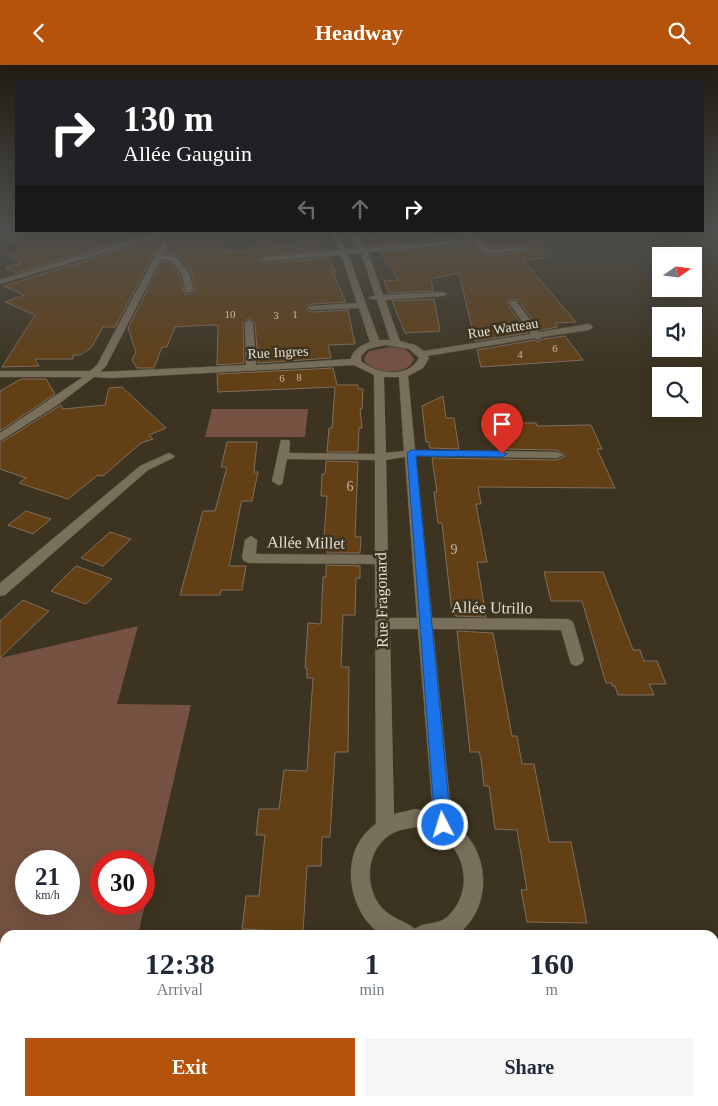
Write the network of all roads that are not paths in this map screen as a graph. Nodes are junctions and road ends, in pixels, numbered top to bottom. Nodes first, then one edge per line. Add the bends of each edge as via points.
1 (18, 277) edge
2 (147, 277) edge
3 (186, 277) edge
4 (352, 277) edge
5 (373, 277) edge
6 (0, 282) edge
7 (189, 291) dead end
8 (443, 294) dead end
9 (380, 298) junction
10 (360, 302) junction
11 (514, 303) dead end
12 (312, 308) dead end
13 (249, 323) dead end
14 (589, 327) dead end
15 (538, 337) junction
16 (375, 343) junction
17 (396, 343) junction
18 (422, 354) junction
19 (356, 362) junction
20 (251, 367) junction
21 (0, 374) edge
22 (379, 374) junction
23 (403, 374) junction
24 (92, 375) junction
25 (0, 438) edge
26 (285, 442) dead end
27 (411, 453) junction
28 (557, 455) dead end
29 (169, 456) dead end
30 (282, 456) junction
31 (379, 457) junction
32 (278, 481) dead end
33 (251, 540) dead end
34 (381, 560) junction
35 (0, 591) edge
36 (382, 623) junction
37 (426, 624) junction
38 (576, 659) dead end
39 (443, 825) junction
40 (385, 826) junction
41 (396, 930) edge
42 (446, 930) edge

1 - 6 street
2 - 24 street
3 - 7 street
4 - 10 street
5 - 9 street
8 - 9 street
9 - 10 street
9 - 17 street
10 - 12 street
10 - 16 street
11 - 15 street
13 - 20 street
14 - 15 street, Rue Watteau
15 - 18 street, Rue Watteau
16 - 17 street
16 - 19 street via 359,351
17 - 18 street via 412,347
18 - 23 street via 422,363
19 - 20 street, Rue Ingres
19 - 22 street
20 - 24 street, Rue Ingres
21 - 24 street, Rue Ingres
22 - 23 street
22 - 31 street, Rue Fragonard
23 - 27 street
24 - 25 street
26 - 30 street
27 - 28 street
27 - 31 street
27 - 37 street
29 - 35 street via 144,467
30 - 31 street
30 - 32 street
31 - 34 street, Rue Fragonard
33 - 34 street, Allée Millet via 249,558
34 - 36 street, Rue Fragonard
36 - 37 street, Allée Utrillo
36 - 40 street, Rue Fragonard
37 - 38 street, Allée Utrillo via 567,625
37 - 39 street
39 - 40 street via 424,818 398,820
39 - 42 street via 460,840 473,862 476,881 471,903 455,925
40 - 41 street via 367,844 359,866 361,892 371,910 385,925

